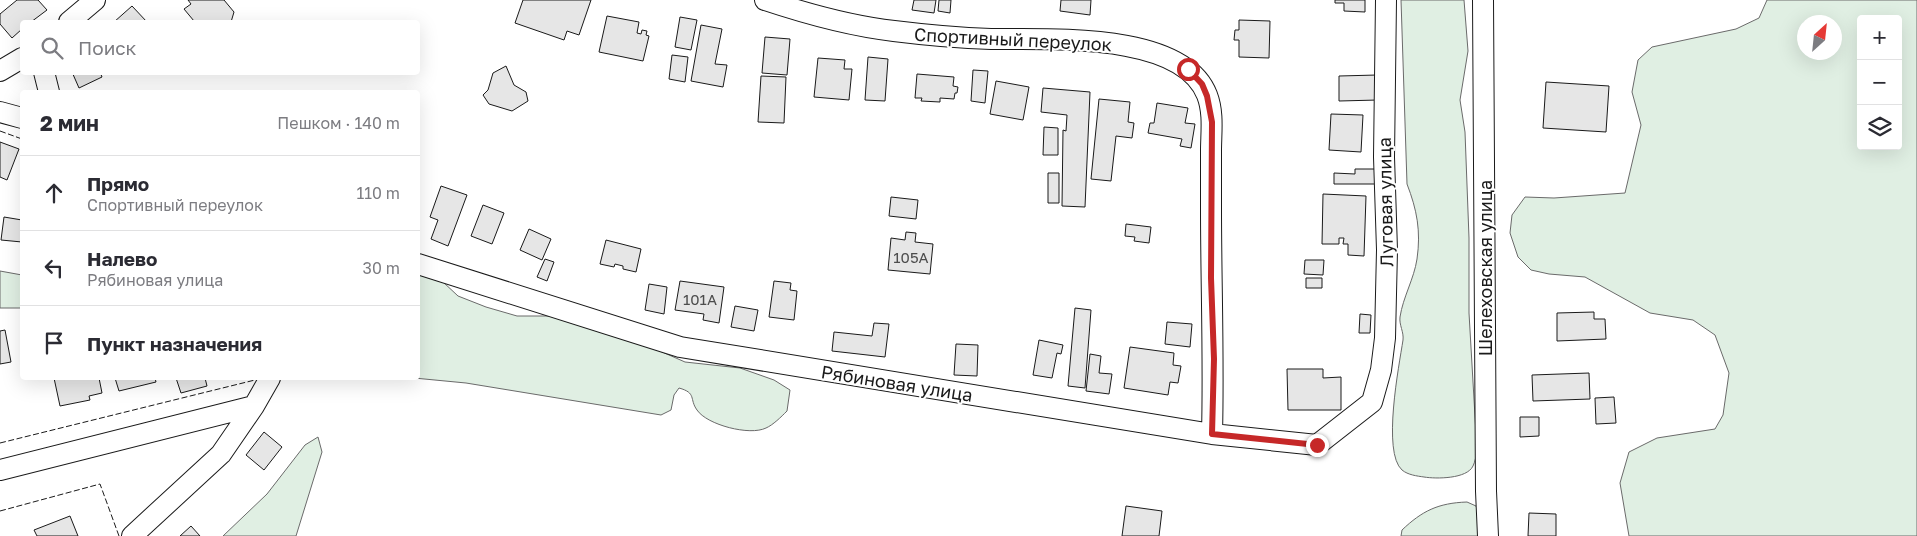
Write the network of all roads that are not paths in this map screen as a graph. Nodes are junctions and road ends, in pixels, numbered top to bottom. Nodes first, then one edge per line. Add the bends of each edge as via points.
1 (95, 0) edge
2 (765, 0) edge
3 (1386, 0) edge
4 (1483, 0) edge
5 (71, 20) edge
6 (20, 59) edge
7 (0, 71) edge
8 (45, 75) edge
9 (48, 90) edge
10 (0, 112) edge
11 (20, 117) edge
12 (420, 265) edge
13 (269, 380) edge
14 (1372, 402) joint
15 (254, 406) junction
16 (1212, 434) junction
17 (0, 470) edge
18 (132, 536) edge
19 (1488, 536) edge

1 - 5 street
2 - 16 street, Спортивный переулок via 847,24 893,31 1116,44 1169,58 1196,76 1207,96 1212,122
3 - 14 street, Луговая улица via 1386,319 1381,370
4 - 19 street, Шелеховская улица
6 - 7 street
8 - 9 street
10 - 11 street
12 - 16 street, Рябиновая улица via 680,347
13 - 15 street
14 - 16 street, Рябиновая улица via 1317,445
15 - 17 street
15 - 18 street via 221,454

